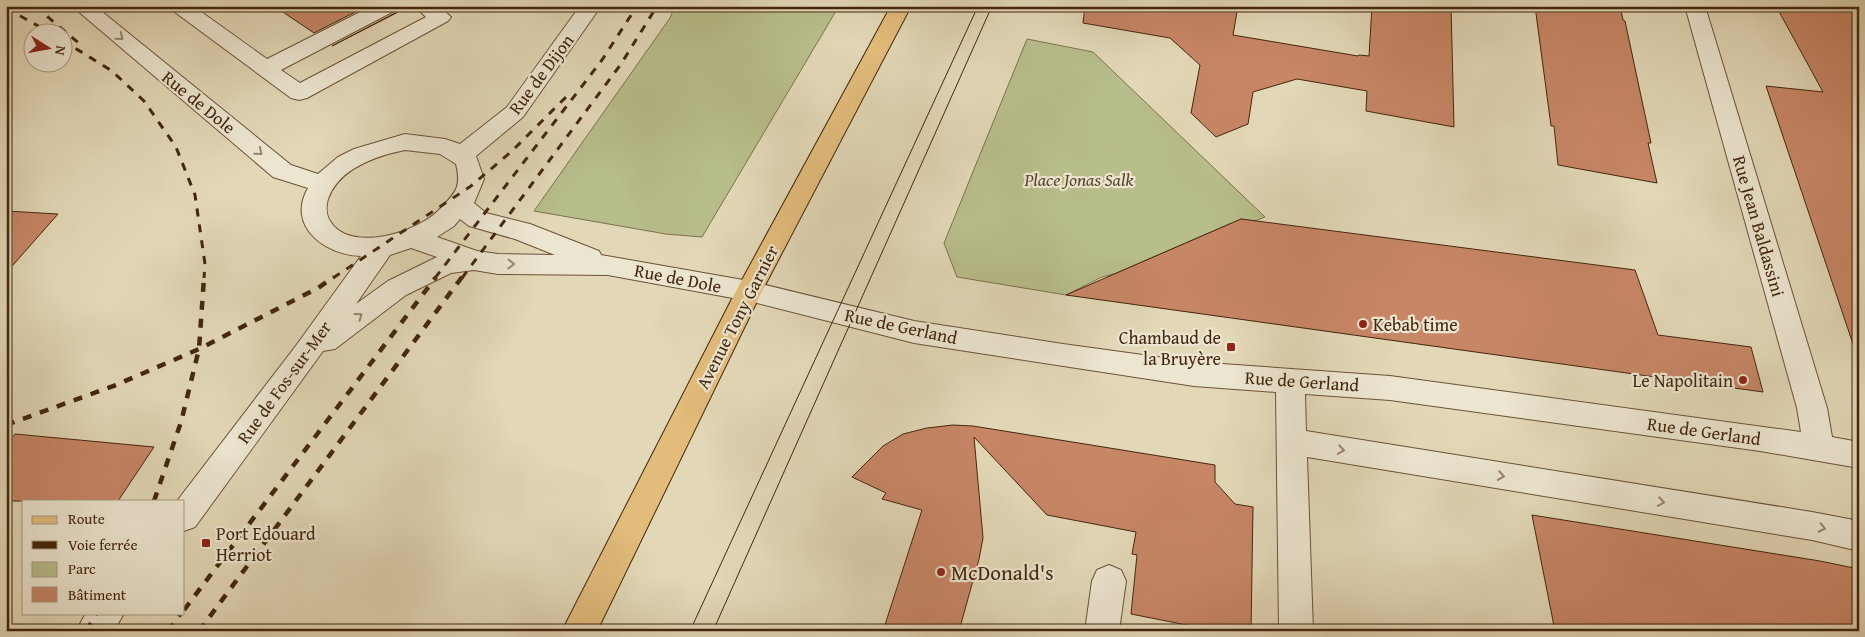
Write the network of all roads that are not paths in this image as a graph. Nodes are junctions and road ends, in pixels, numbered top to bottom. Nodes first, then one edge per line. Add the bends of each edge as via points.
1 (82, 6) edge
2 (179, 6) edge
3 (389, 6) edge
4 (424, 6) edge
5 (591, 6) edge
6 (901, 6) edge
7 (1695, 6) edge
8 (264, 69) junction
9 (462, 155) junction
10 (324, 184) junction
11 (461, 206) junction
12 (413, 239) junction
13 (382, 246) junction
14 (475, 260) junction
15 (608, 265) junction
16 (749, 291) junction
17 (306, 355) junction
18 (1290, 380) junction
19 (1292, 442) junction
20 (1818, 447) junction
21 (1859, 455) edge
22 (185, 517) edge
23 (1859, 536) edge
24 (1109, 581) dead end
25 (106, 614) edge
26 (93, 631) edge
27 (578, 631) edge
28 (1102, 631) edge
29 (1296, 631) edge

1 -> 10 street, Rue de Dole via 282,171
2 - 8 street
3 - 8 street
4 - 8 street via 441,17 299,93
5 - 9 street, Rue de Dijon via 515,112
6 - 16 main road, Avenue Tony Garnier
7 - 20 street, Rue Jean Baldassini via 1812,408
9 - 10 street via 447,146 405,142 359,156
9 - 11 street via 472,174 471,186
10 - 13 street via 313,211 318,228 333,240 355,246
11 - 12 street via 432,230
11 - 15 street, Rue de Dole via 478,220 521,231
12 - 13 street
12 - 14 street, Rue de Dole
13 - 17 street, Rue de Fos-sur-Mer
14 -> 15 street, Rue de Dole via 498,264
17 -> 14 street via 397,288 446,264
15 - 16 street, Rue de Dole
16 - 18 street, Rue de Gerland via 914,332 1194,374
16 - 27 main road, Avenue Tony Garnier
17 - 22 street, Rue de Fos-sur-Mer
18 - 19 street
18 - 20 street, Rue de Gerland via 1390,388
19 -> 23 street
19 - 29 street
20 - 21 street, Rue de Gerland
24 - 28 street
25 - 26 street

